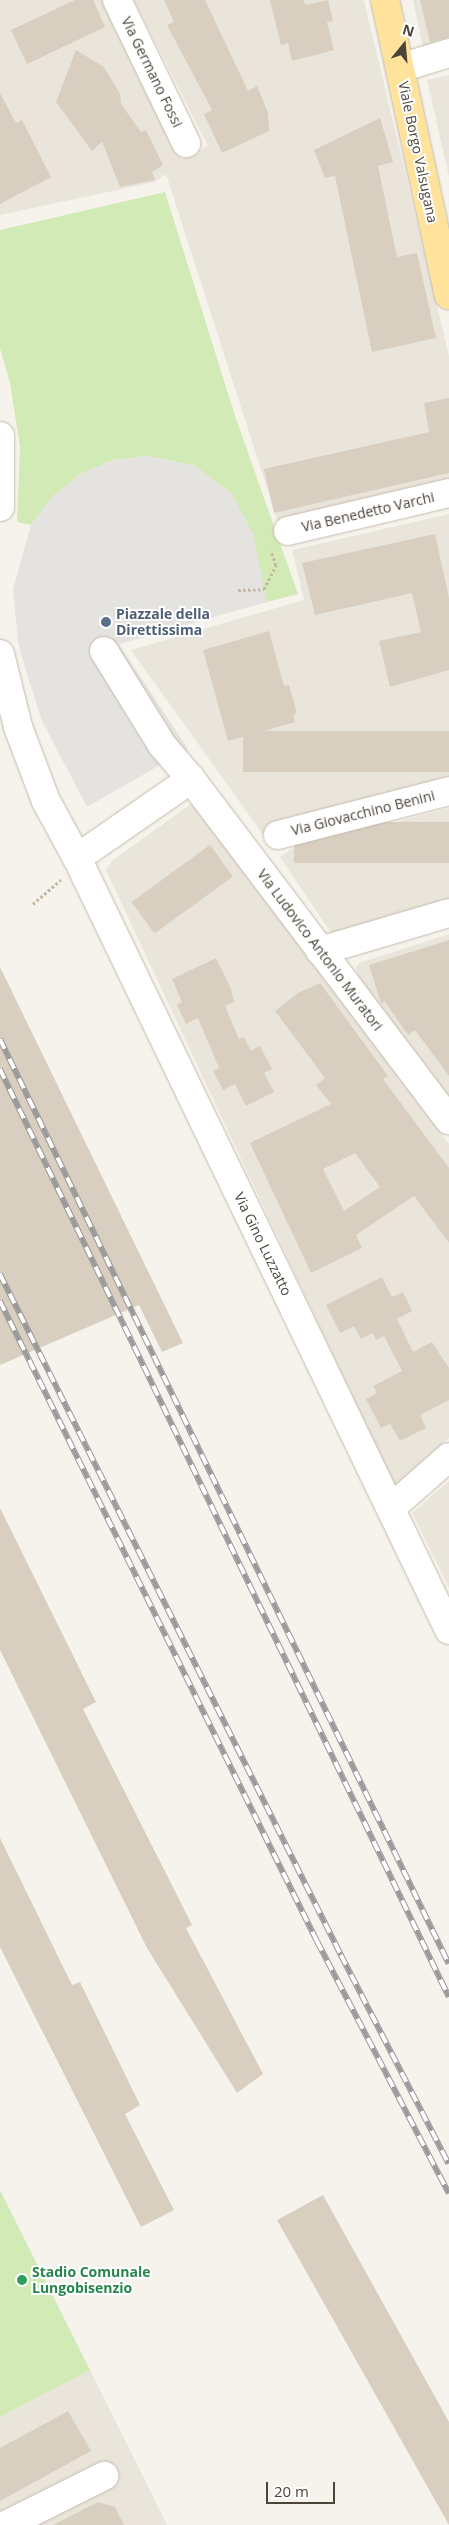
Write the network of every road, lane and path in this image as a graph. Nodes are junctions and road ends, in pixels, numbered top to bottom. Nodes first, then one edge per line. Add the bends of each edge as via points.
1 (117, 0) edge
2 (385, 0) edge
3 (449, 53) edge
4 (400, 68) junction
5 (186, 143) dead end
6 (449, 295) edge
7 (0, 436) edge
8 (449, 493) edge
9 (0, 507) edge
10 (288, 531) joint
11 (238, 590) dead end
12 (104, 650) dead end
13 (0, 654) edge
14 (191, 779) junction
15 (449, 791) edge
16 (278, 835) dead end
17 (77, 858) junction
18 (33, 904) dead end
19 (449, 913) edge
20 (320, 951) junction
21 (449, 1120) edge
22 (449, 1457) edge
23 (391, 1508) junction
24 (449, 1630) edge
25 (104, 2476) dead end
26 (6, 2525) edge

1 - 5 street, Via Germano Fossi
2 - 4 main road, Viale Borgo Valsugana
3 - 4 street
4 - 6 main road, Viale Borgo Valsugana
7 - 9 street
8 - 10 street, Via Benedetto Varchi
10 - 11 path via 268,533 276,565 264,589
12 - 14 street, Via Ludovico Antonio Muratori via 162,745
13 - 17 street, Via Gino Luzzatto via 18,727 46,801
14 - 17 street
14 - 20 street, Via Ludovico Antonio Muratori
15 - 16 street, Via Giovacchino Benini
17 - 18 path via 62,879
17 - 23 street, Via Gino Luzzatto
19 - 20 street
20 - 21 street, Via Ludovico Antonio Muratori
22 - 23 street
23 - 24 street, Via Gino Luzzatto
25 - 26 street

